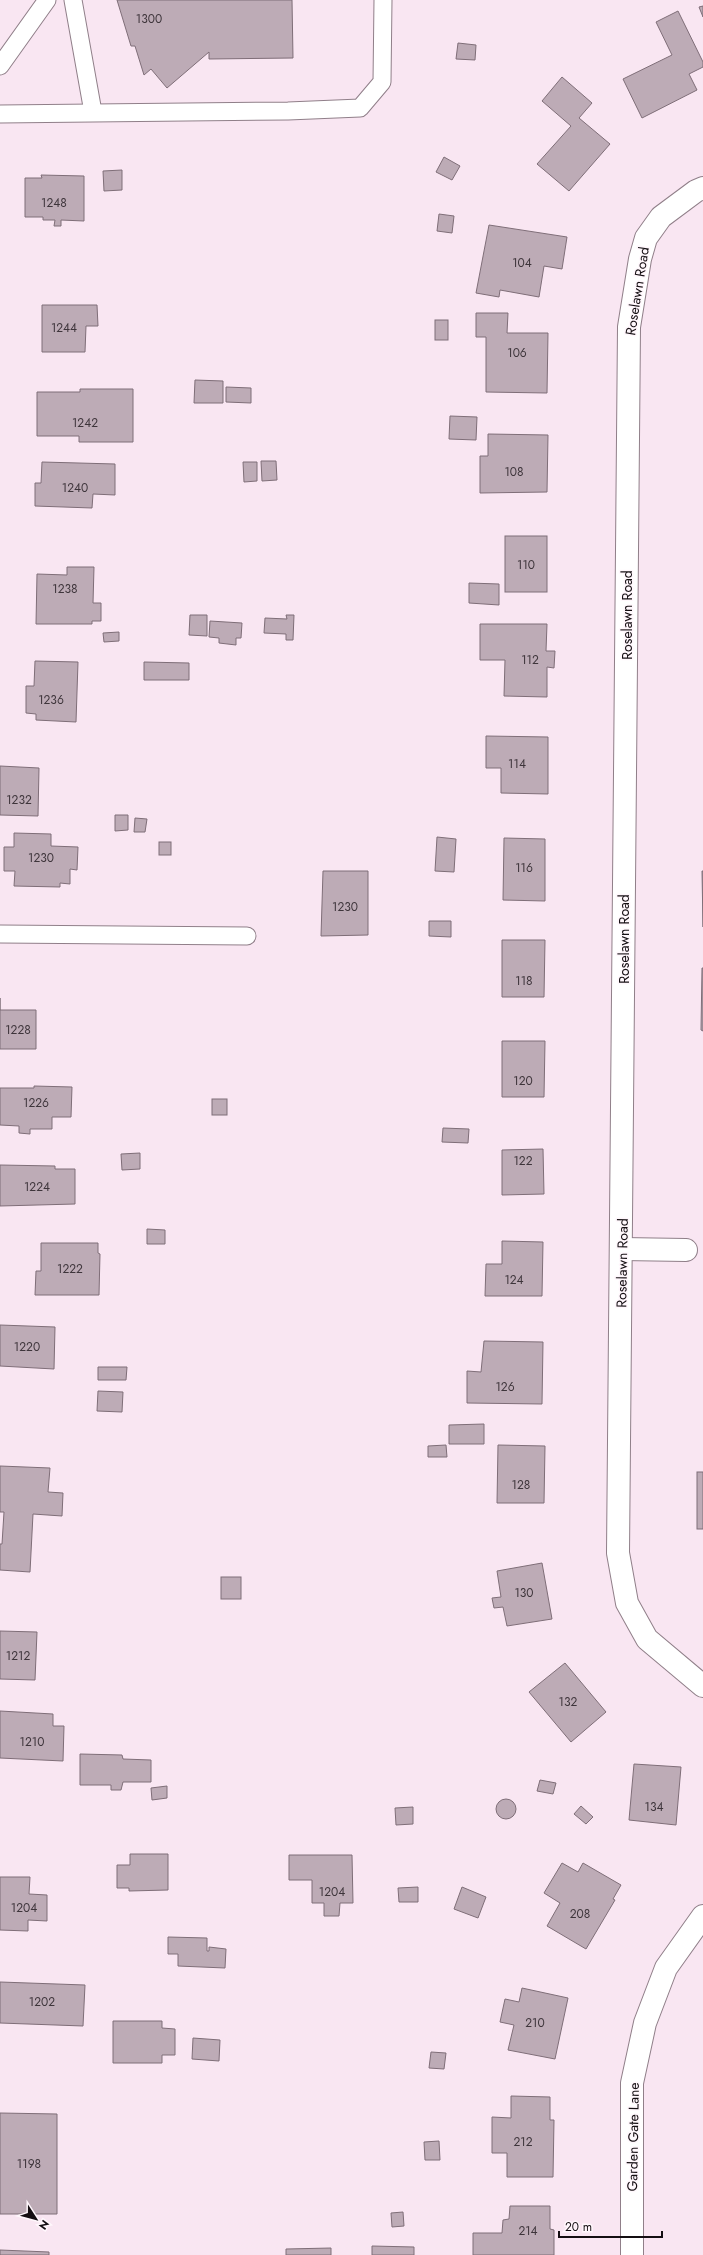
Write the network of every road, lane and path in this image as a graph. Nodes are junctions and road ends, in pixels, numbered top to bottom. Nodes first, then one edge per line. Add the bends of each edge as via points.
1 (47, 0) edge
2 (73, 0) edge
3 (383, 0) edge
4 (0, 66) edge
5 (93, 112) junction
6 (0, 114) edge
7 (703, 188) edge
8 (0, 934) edge
9 (247, 936) dead end
10 (622, 1249) junction
11 (686, 1250) dead end
12 (703, 1686) edge
13 (703, 1916) edge
14 (632, 2255) edge

1 - 4 lane
2 - 5 lane
3 - 5 lane via 382,82 360,108
5 - 6 lane
7 - 10 street, Roselawn Road via 661,217 646,238 629,327
8 - 9 lane
10 - 11 street
10 - 12 street, Roselawn Road via 618,1553 627,1602 647,1639
13 - 14 street, Garden Gate Lane via 666,1968 645,2023 632,2083

